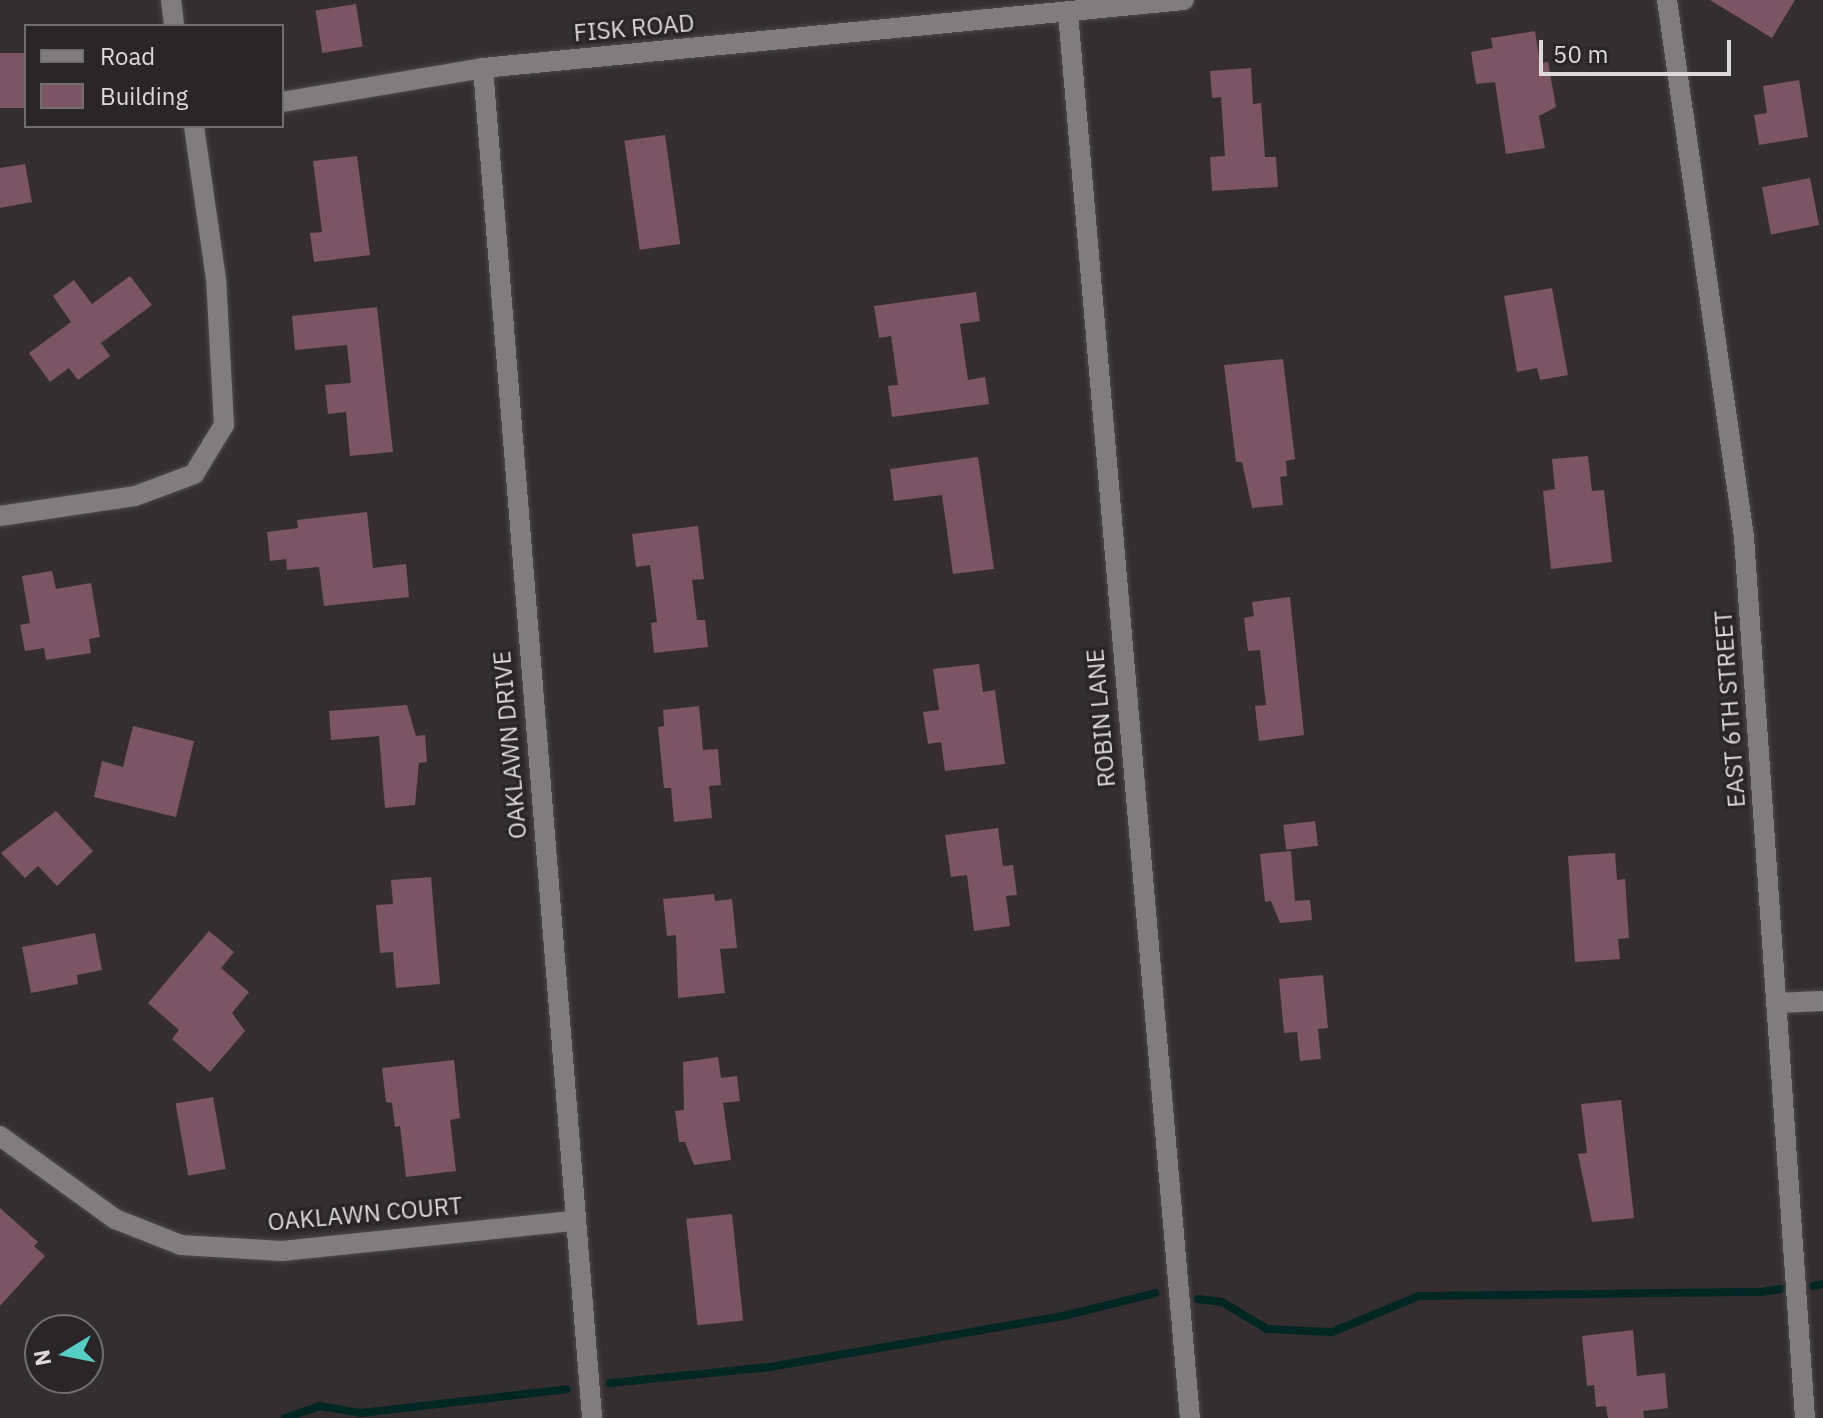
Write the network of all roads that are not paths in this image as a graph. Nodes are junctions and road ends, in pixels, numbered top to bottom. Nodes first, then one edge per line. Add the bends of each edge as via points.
1 (171, 0) edge
2 (1184, 0) edge
3 (1667, 0) edge
4 (1068, 13) junction
5 (174, 24) edge
6 (483, 68) junction
7 (284, 102) edge
8 (194, 128) edge
9 (0, 516) edge
10 (1823, 1001) edge
11 (1776, 1003) junction
12 (0, 1136) edge
13 (574, 1221) junction
14 (592, 1418) edge
15 (1190, 1418) edge
16 (1805, 1418) edge

1 - 5 street
2 - 4 street, FISK ROAD
3 - 11 street, EAST 6TH STREET via 1744,537
4 - 6 street, FISK ROAD
4 - 15 street, ROBIN LANE
6 - 7 street, FISK ROAD
6 - 13 street, OAKLAWN DRIVE
8 - 9 street via 216,279 224,425 194,474 135,496
10 - 11 street
11 - 16 street, EAST 6TH STREET
12 - 13 street, OAKLAWN COURT via 115,1219 181,1245 282,1251
13 - 14 street, OAKLAWN DRIVE

